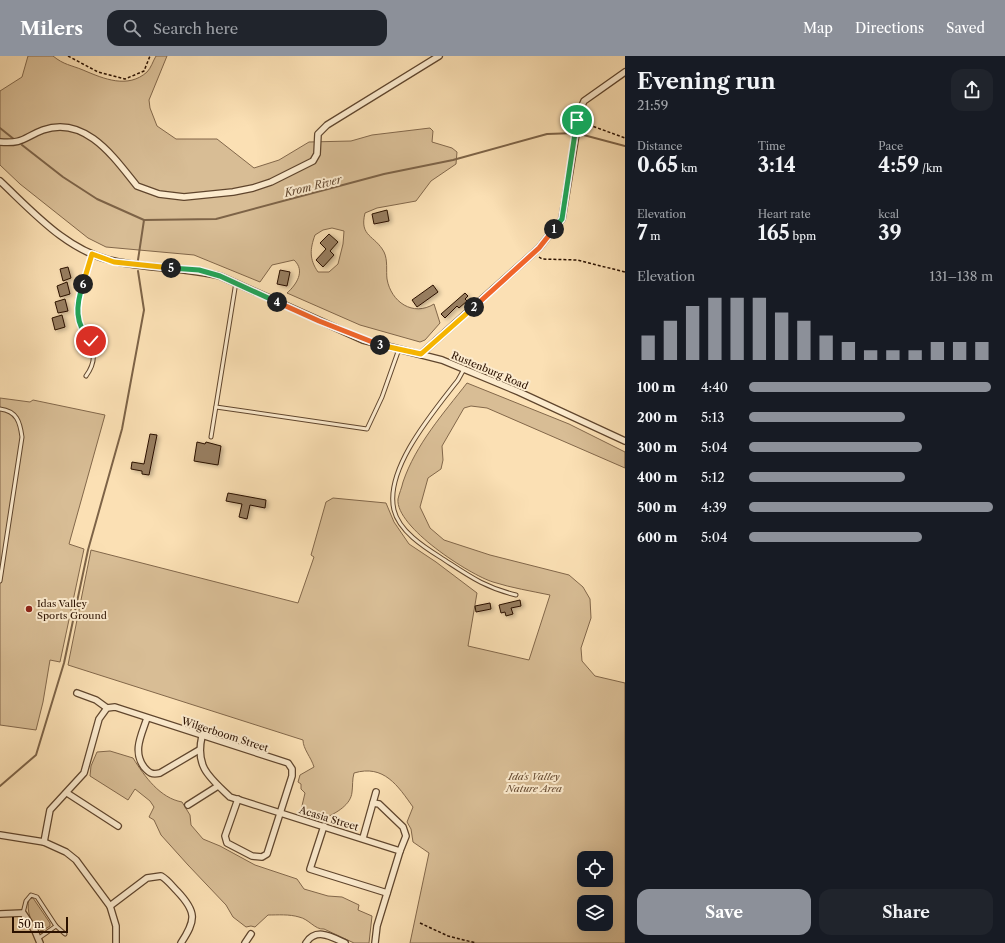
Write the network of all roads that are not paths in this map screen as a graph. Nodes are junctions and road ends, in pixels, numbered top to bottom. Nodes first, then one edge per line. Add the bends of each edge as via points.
1 (439, 56) edge
2 (625, 72) edge
3 (0, 142) edge
4 (0, 181) edge
5 (92, 254) junction
6 (236, 282) junction
7 (399, 349) junction
8 (421, 354) junction
9 (464, 369) junction
10 (86, 376) dead end
11 (216, 407) junction
12 (0, 409) edge
13 (211, 437) dead end
14 (625, 441) edge
15 (0, 581) edge
16 (516, 595) dead end
17 (77, 693) dead end
18 (107, 708) junction
19 (147, 718) junction
20 (202, 736) junction
21 (199, 750) junction
22 (218, 786) junction
23 (67, 792) junction
24 (376, 792) dead end
25 (238, 800) junction
26 (373, 804) junction
27 (188, 805) dead end
28 (281, 813) junction
29 (118, 826) dead end
30 (324, 826) junction
31 (0, 835) edge
32 (363, 838) junction
33 (44, 842) junction
34 (400, 851) junction
35 (387, 893) junction
36 (110, 906) junction
37 (23, 912) junction
38 (0, 914) edge
39 (56, 926) junction
40 (65, 934) dead end
41 (251, 934) dead end
42 (39, 940) edge
43 (116, 943) edge
44 (181, 943) edge
45 (245, 943) edge
46 (306, 943) edge
47 (345, 943) edge
48 (375, 943) edge

1 - 3 street via 327,125 318,134 318,154 313,161 271,182 233,192 184,197 143,190 97,140 86,133 64,128 44,130 21,142
2 - 8 street via 584,101 580,110 562,219 539,248
4 - 5 street, Rustenburg Road via 45,223 69,242
5 - 6 street, Rustenburg Road via 114,262 199,270
5 - 10 lane via 76,312 80,326 91,341 93,350 92,368
6 - 7 street, Rustenburg Road via 363,340
6 - 11 lane
7 - 8 street, Rustenburg Road
7 - 11 lane via 367,429
8 - 9 street, Rustenburg Road
9 - 14 street, Rustenburg Road
9 - 16 lane via 411,443 398,474 394,511 408,532 431,551 482,585
11 - 13 lane
12 - 15 lane via 15,415 20,423 22,437
17 - 18 street, Wilgerboom Street via 96,700
18 - 19 street, Wilgerboom Street via 115,707
18 - 23 street via 99,719 84,773
19 - 20 street, Wilgerboom Street
19 - 21 street via 138,748 140,760 149,772 160,774
20 - 21 street, Acasia Street
20 - 28 street, Wilgerboom Street via 288,763 292,769 292,776
21 - 22 street, Acasia Street via 199,760
22 - 25 street, Acasia Street via 230,797
22 - 27 street
23 - 29 street
23 - 33 street via 50,810
24 - 26 street
25 - 28 street, Acasia Street
25 - 28 street via 225,836 227,842 252,856 262,857 267,854
26 - 32 street
26 - 34 street via 379,804 403,827 406,836
28 - 30 street, Acasia Street
30 - 32 street, Acasia Street
30 - 35 street via 310,869
31 - 33 street
32 - 34 street, Acasia Street
33 - 36 street via 66,852 76,860
34 - 35 street
35 - 48 street via 377,926
36 - 43 street via 116,926
36 - 44 street via 147,878 161,876 191,909 193,919
37 - 38 street
37 - 39 lane via 28,897 33,895 37,897
37 - 42 street
39 - 40 lane
39 - 42 lane
41 - 45 street
46 - 47 street via 311,936 317,934 330,935

